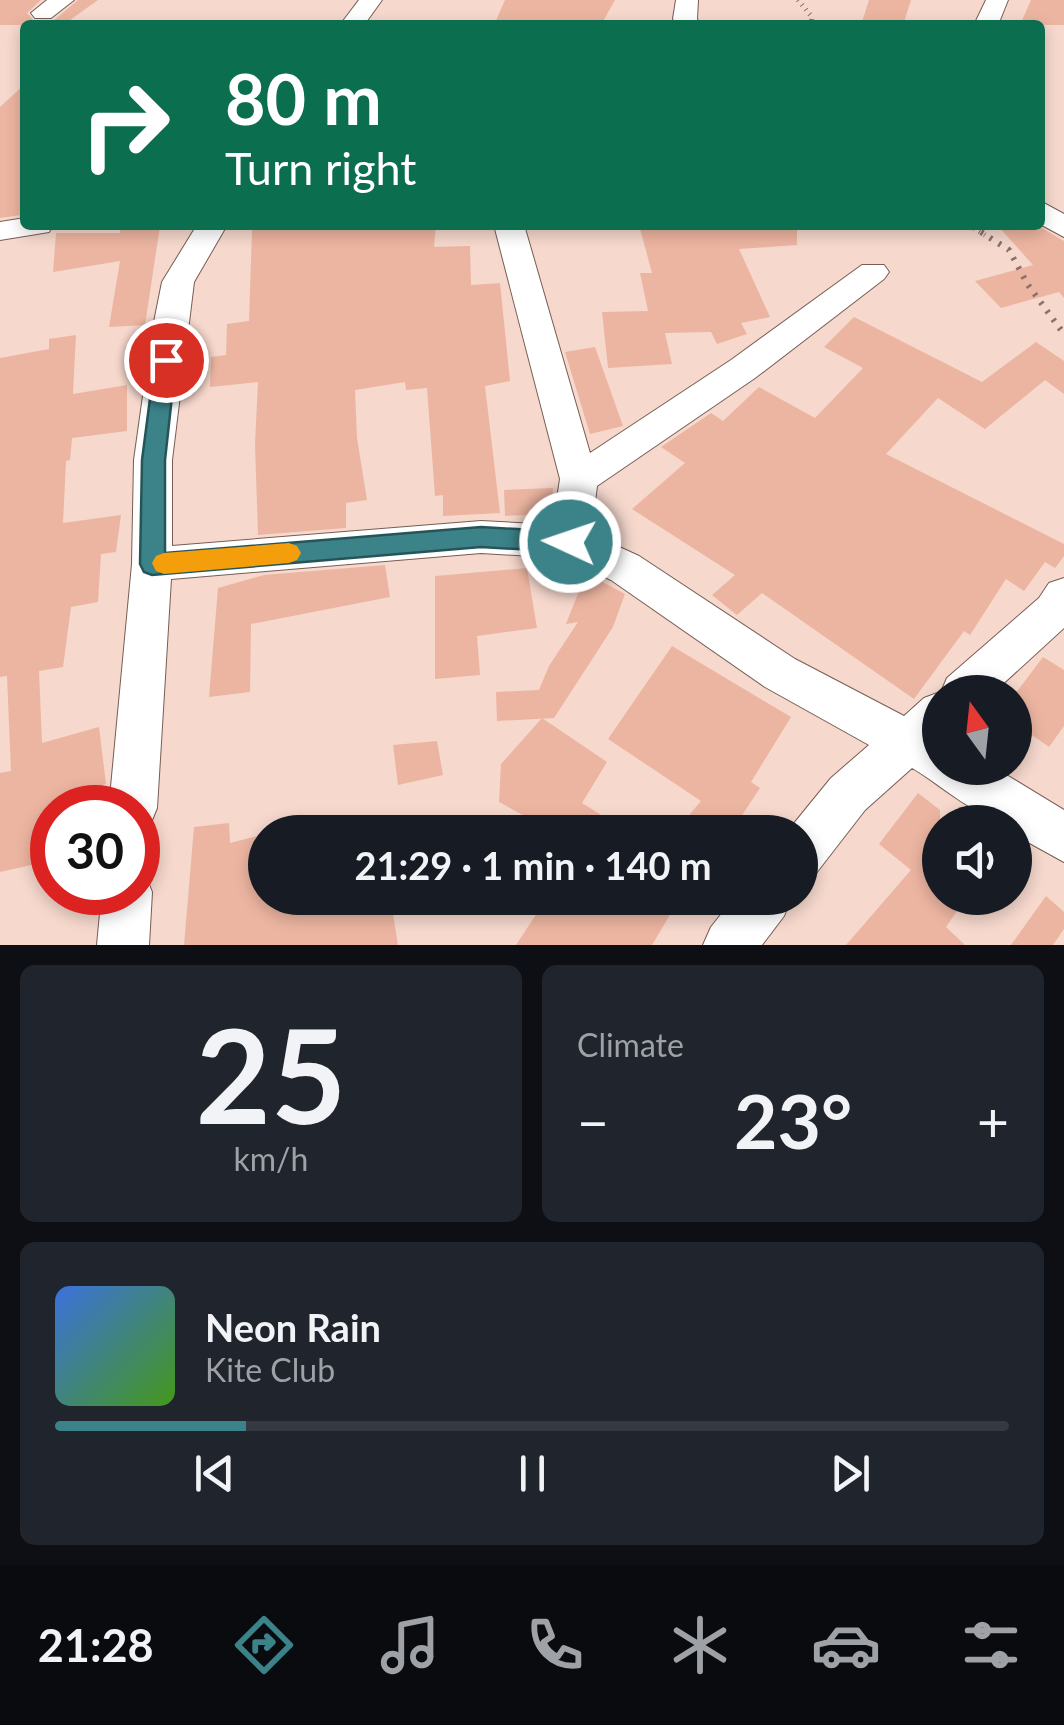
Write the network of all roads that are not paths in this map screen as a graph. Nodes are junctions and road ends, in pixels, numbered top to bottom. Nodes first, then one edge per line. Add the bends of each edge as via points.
1 (371, 0) edge
2 (356, 20) edge
3 (209, 230) edge
4 (510, 230) edge
5 (873, 272) dead end
6 (579, 480) junction
7 (570, 542) junction
8 (152, 564) junction
9 (1064, 596) edge
10 (982, 675) edge
11 (922, 734) edge
12 (922, 743) edge
13 (135, 785) edge
14 (981, 785) edge
15 (818, 832) edge
16 (1064, 838) edge
17 (125, 915) edge
18 (753, 915) edge
19 (122, 945) edge
20 (729, 945) edge

1 - 2 street
3 - 8 street via 178,282 153,460
4 - 6 street
5 - 6 street
6 - 7 street
7 - 8 street via 481,537
7 - 11 street via 625,568 780,673
8 - 13 street
9 - 10 street
12 - 15 street via 848,794
14 - 16 street
17 - 19 street
18 - 20 street

